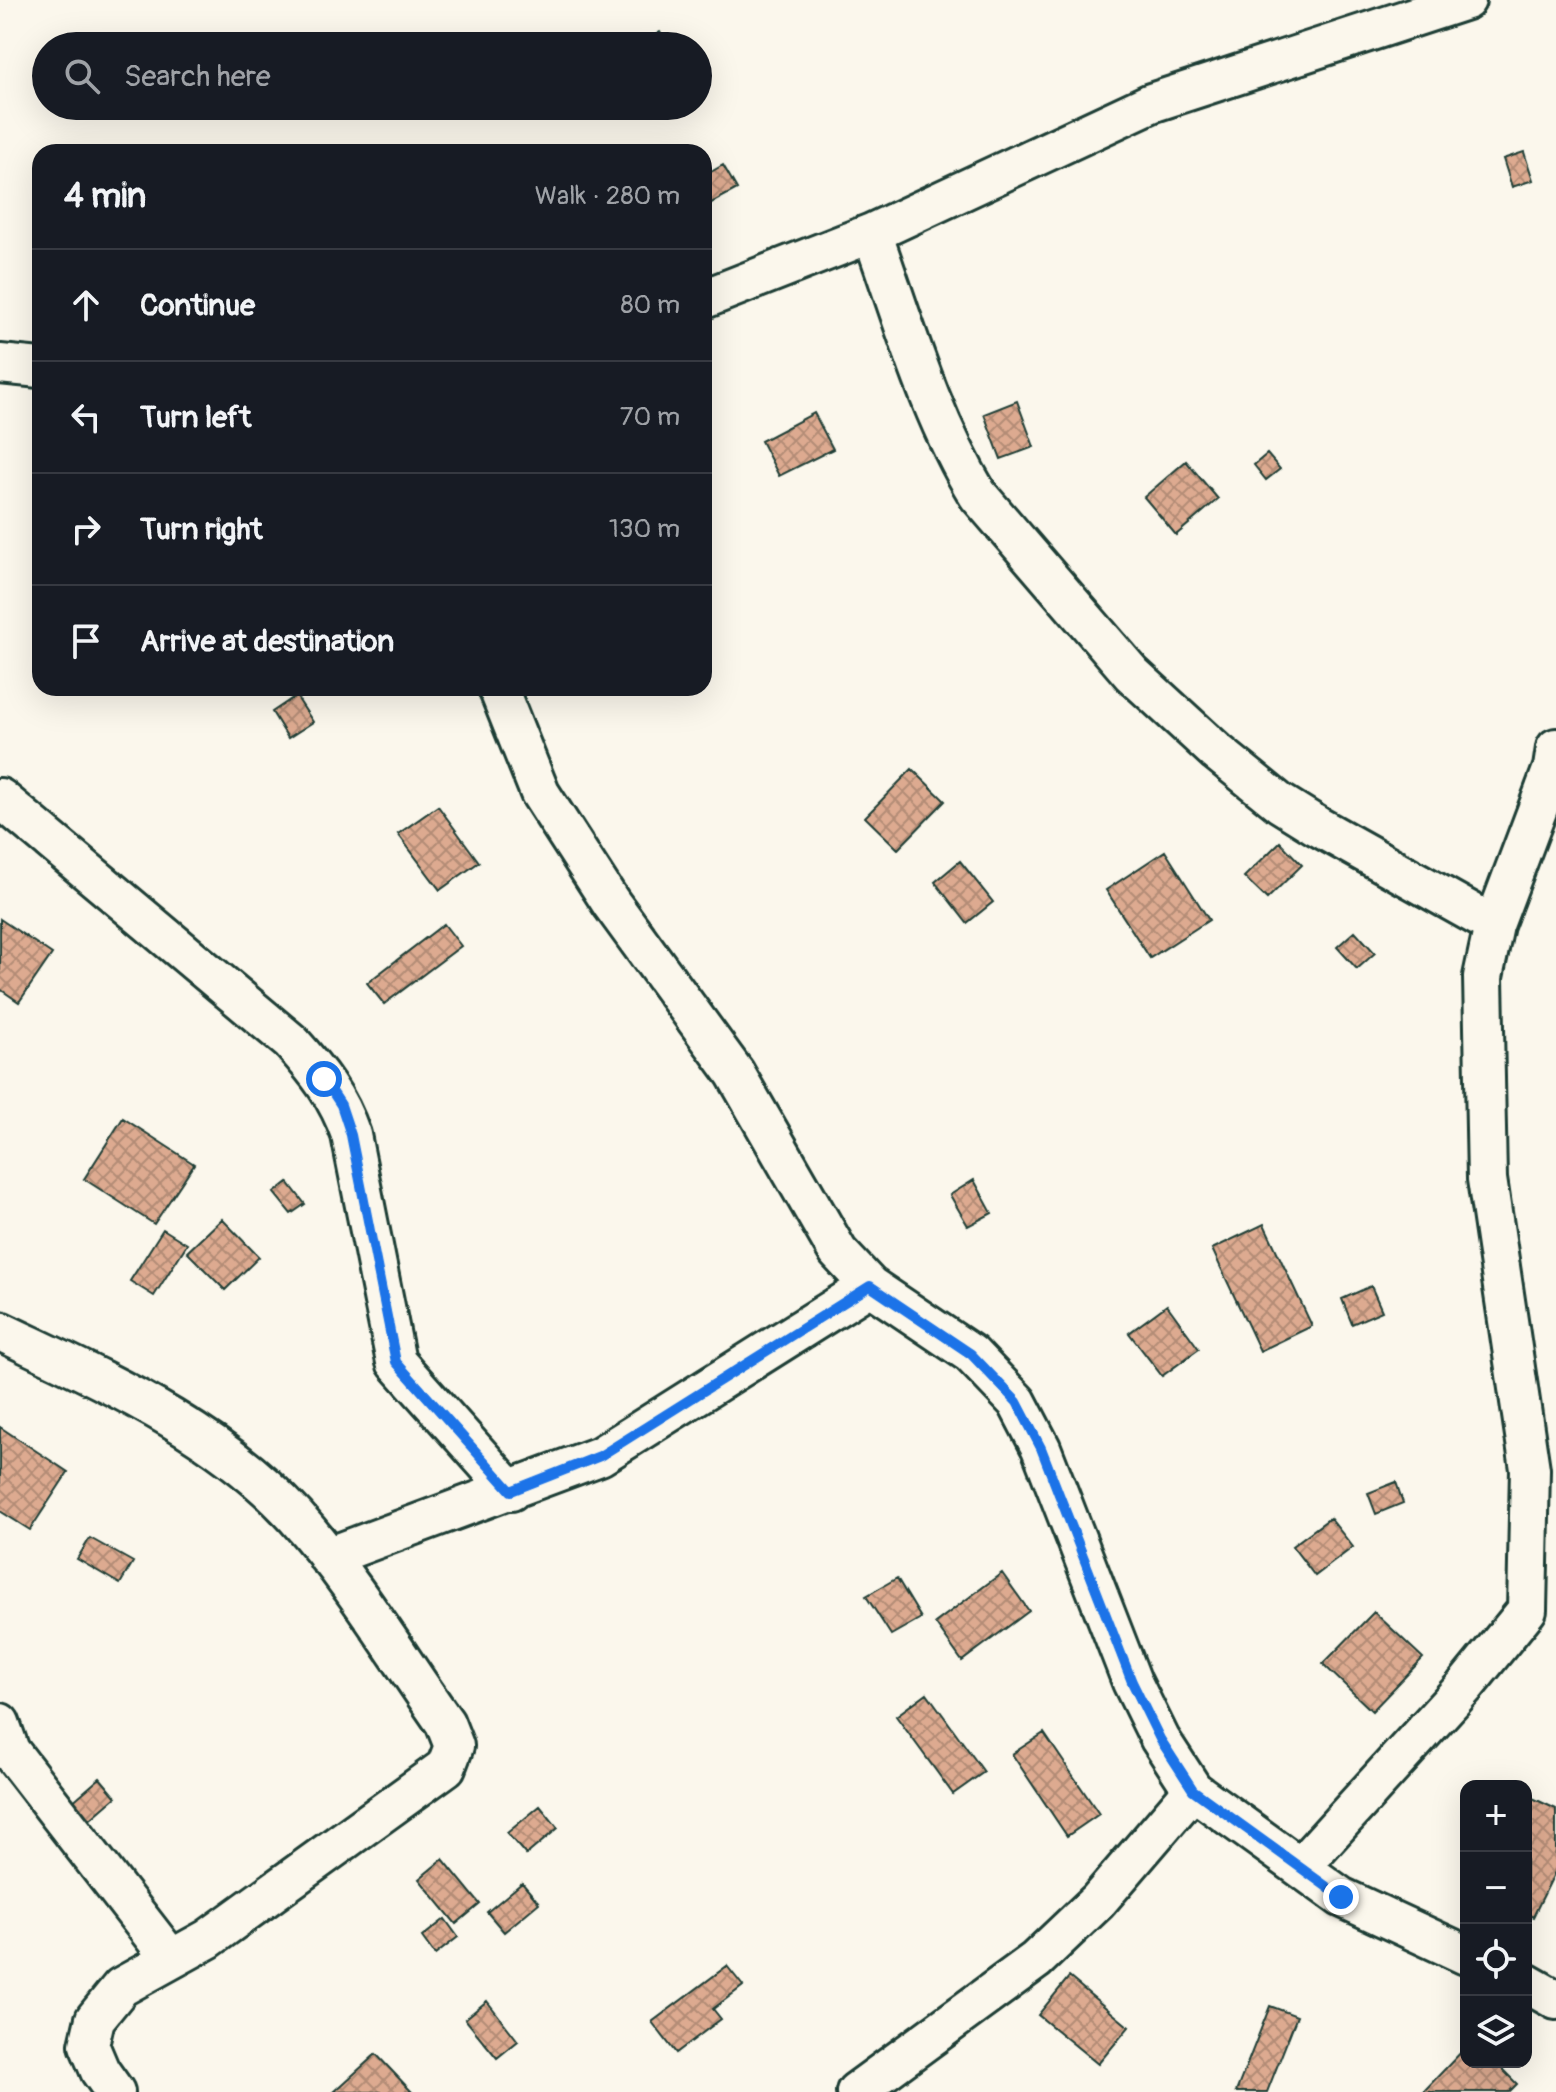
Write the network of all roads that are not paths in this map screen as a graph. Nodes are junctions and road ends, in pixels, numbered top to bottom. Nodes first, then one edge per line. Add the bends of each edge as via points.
1 (1466, 0) edge
2 (872, 233) junction
3 (712, 296) edge
4 (0, 364) edge
5 (32, 367) edge
6 (501, 696) edge
7 (1556, 748) edge
8 (0, 798) edge
9 (1494, 925) junction
10 (870, 1286) junction
11 (0, 1331) edge
12 (511, 1491) junction
13 (328, 1557) junction
14 (1541, 1617) edge
15 (0, 1723) edge
16 (1193, 1790) junction
17 (1300, 1867) junction
18 (1460, 1952) edge
19 (171, 1959) junction
20 (1532, 1986) edge
21 (1556, 2000) edge
22 (115, 2092) edge
23 (856, 2092) edge

1 - 2 street via 1151,103
2 - 3 street
2 - 9 street via 941,427 960,465 978,495 1132,674 1280,803
4 - 5 street
6 - 10 street via 540,793 611,903 735,1073 838,1252
7 - 9 street
8 - 12 street via 291,1042 324,1079 341,1105 351,1135 396,1362
9 - 14 street via 1483,977 1487,1179 1530,1469
10 - 12 street via 600,1456
10 - 16 street via 971,1354 1017,1402 1041,1448 1132,1682
11 - 13 street via 151,1404 244,1469
12 - 13 street
13 - 19 street via 445,1723 454,1746 446,1767 208,1939
14 - 17 street via 1465,1686
15 - 19 street via 10,1751
16 - 17 street
16 - 23 street via 1098,1901 1036,1960
17 - 18 street via 1341,1897
19 - 22 street via 121,1987 95,2019 89,2045
20 - 21 street

